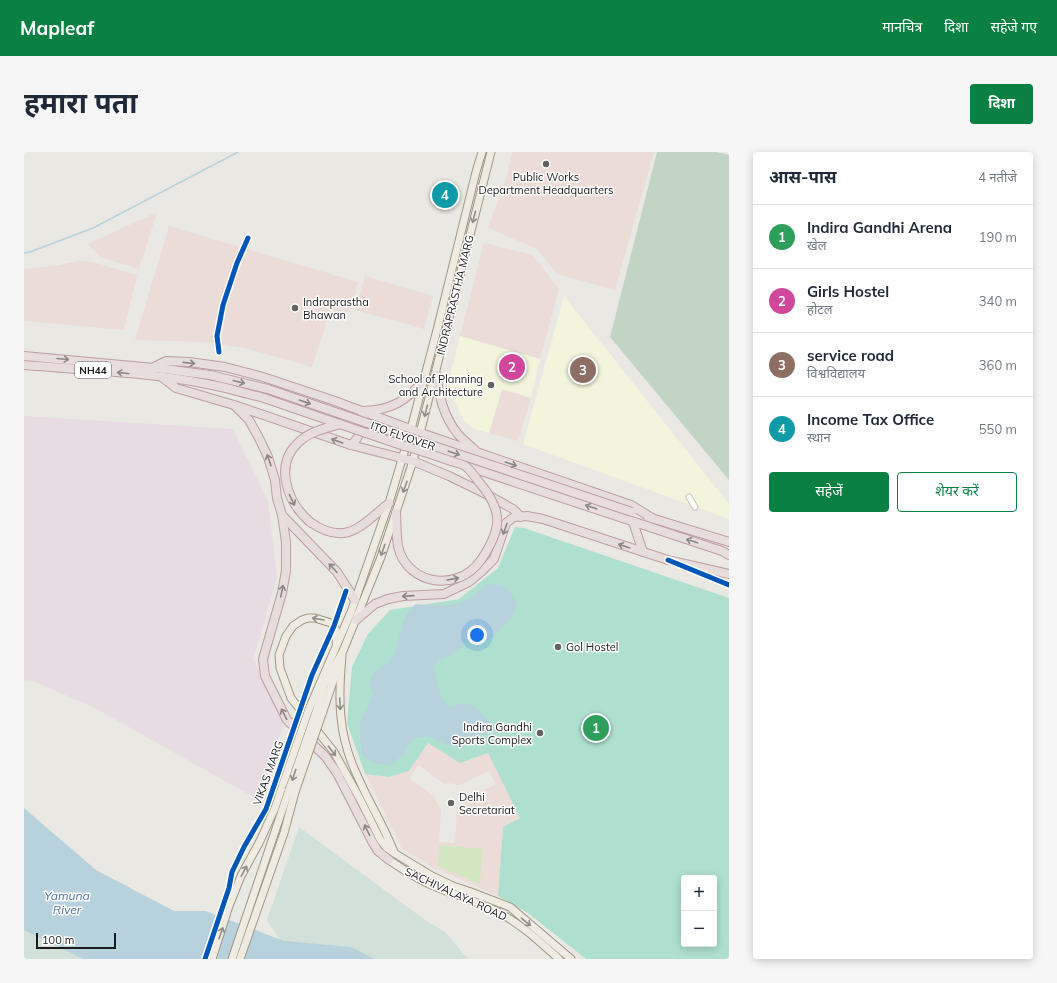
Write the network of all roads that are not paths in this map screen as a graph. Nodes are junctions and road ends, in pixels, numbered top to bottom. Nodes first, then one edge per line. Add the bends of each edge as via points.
1 (482, 152) edge
2 (491, 152) edge
3 (248, 238) dead end
4 (219, 352) dead end
5 (24, 356) edge
6 (24, 366) edge
7 (152, 368) junction
8 (436, 374) junction
9 (162, 377) junction
10 (424, 380) junction
11 (234, 405) junction
12 (362, 411) junction
13 (340, 424) junction
14 (411, 429) junction
15 (421, 433) junction
16 (350, 445) junction
17 (478, 452) junction
18 (402, 458) junction
19 (413, 461) junction
20 (466, 466) junction
21 (689, 497) dead end
22 (389, 503) junction
23 (696, 507) dead end
24 (396, 513) junction
25 (282, 515) junction
26 (521, 516) junction
27 (652, 518) junction
28 (630, 521) junction
29 (729, 542) edge
30 (643, 552) junction
31 (729, 555) edge
32 (668, 560) junction
33 (729, 574) edge
34 (729, 585) edge
35 (354, 600) junction
36 (356, 620) junction
37 (336, 646) junction
38 (343, 652) junction
39 (316, 711) junction
40 (365, 809) junction
41 (389, 860) joint
42 (412, 863) junction
43 (406, 872) junction
44 (476, 898) junction
45 (506, 905) junction
46 (500, 914) junction
47 (249, 922) junction
48 (212, 959) edge
49 (232, 959) edge
50 (240, 959) edge
51 (559, 959) edge
52 (571, 959) edge

1 - 10 main road, INDRAPRASTHA MARG
2 -> 8 main road, INDRAPRASTHA MARG
3 - 4 street via 223,305 217,336
5 -> 7 highway, NH44
9 -> 6 highway, NH44
7 -> 12 highway via 166,361 225,367 263,377
7 -> 27 highway, ITO FLYOVER / NH44, bridge via 210,375 268,389
8 -> 15 main road, INDRAPRASTHA MARG
8 - 17 highway via 444,412 457,434
9 - 11 highway via 176,388
9 - 13 highway, ITO FLYOVER / NH44, bridge via 207,384 260,397
10 - 12 highway via 413,393 397,404 380,410
10 - 14 main road, INDRAPRASTHA MARG
16 -> 11 highway
25 -> 11 highway via 268,457 249,420
12 - 14 highway
12 - 16 highway via 362,427 358,439
13 - 20 highway, ITO FLYOVER, bridge
13 -> 22 highway, bridge via 309,435 294,446 286,465 285,477 291,499 302,515 319,528 336,534 359,527
14 - 15 highway
14 - 18 main road, INDRAPRASTHA MARG
15 - 17 highway
15 - 19 main road, INDRAPRASTHA MARG
16 - 18 highway
17 -> 27 highway via 631,505
18 - 19 highway
18 - 22 main road, VIKAS MARG
19 -> 24 main road, VIKAS MARG
19 - 26 highway via 486,494
24 -> 20 highway, bridge via 400,553 409,568 425,578 442,581 463,576 478,564 489,548 497,522 496,508 491,497
28 -> 20 highway, ITO FLYOVER
21 - 23 street
22 - 35 main road, VIKAS MARG
24 -> 36 main road, VIKAS MARG
35 -> 25 highway via 337,572
40 -> 25 highway via 329,761 287,720 265,676 263,659 286,571 286,542
30 -> 26 highway via 543,519
26 -> 36 highway via 514,517 506,523 494,559 469,582 444,594 388,599 375,604
27 - 29 highway
28 - 30 highway
31 -> 28 highway, ITO FLYOVER
30 - 32 highway
32 - 33 highway
32 - 34 street
35 - 37 main road, VIKAS MARG
36 - 38 main road, VIKAS MARG
37 - 39 main road, VIKAS MARG
37 -> 40 main road via 336,630 331,623 319,618 305,619 287,633 279,655 280,668 291,698 334,752
38 - 39 main road, VIKAS MARG via 326,684
38 -> 40 main road via 340,684 341,726
39 -> 47 main road, VIKAS MARG, bridge
39 - 47 main road, VIKAS MARG, bridge via 284,833
48 -> 39 main road, VIKAS MARG, bridge via 241,876 260,841
41 -> 40 highway via 378,851
40 - 42 main road, SACHIVALAYA ROAD via 394,853
41 - 43 main road, SACHIVALAYA ROAD
42 - 43 main road
42 - 44 main road, SACHIVALAYA ROAD
43 - 44 main road, SACHIVALAYA ROAD via 428,884
44 - 45 main road, SACHIVALAYA ROAD
44 - 46 main road, SACHIVALAYA ROAD
45 - 46 main road
45 -> 52 main road, SACHIVALAYA ROAD
46 - 51 main road, SACHIVALAYA ROAD via 528,932
47 - 49 main road, VIKAS MARG
47 - 50 main road, VIKAS MARG

